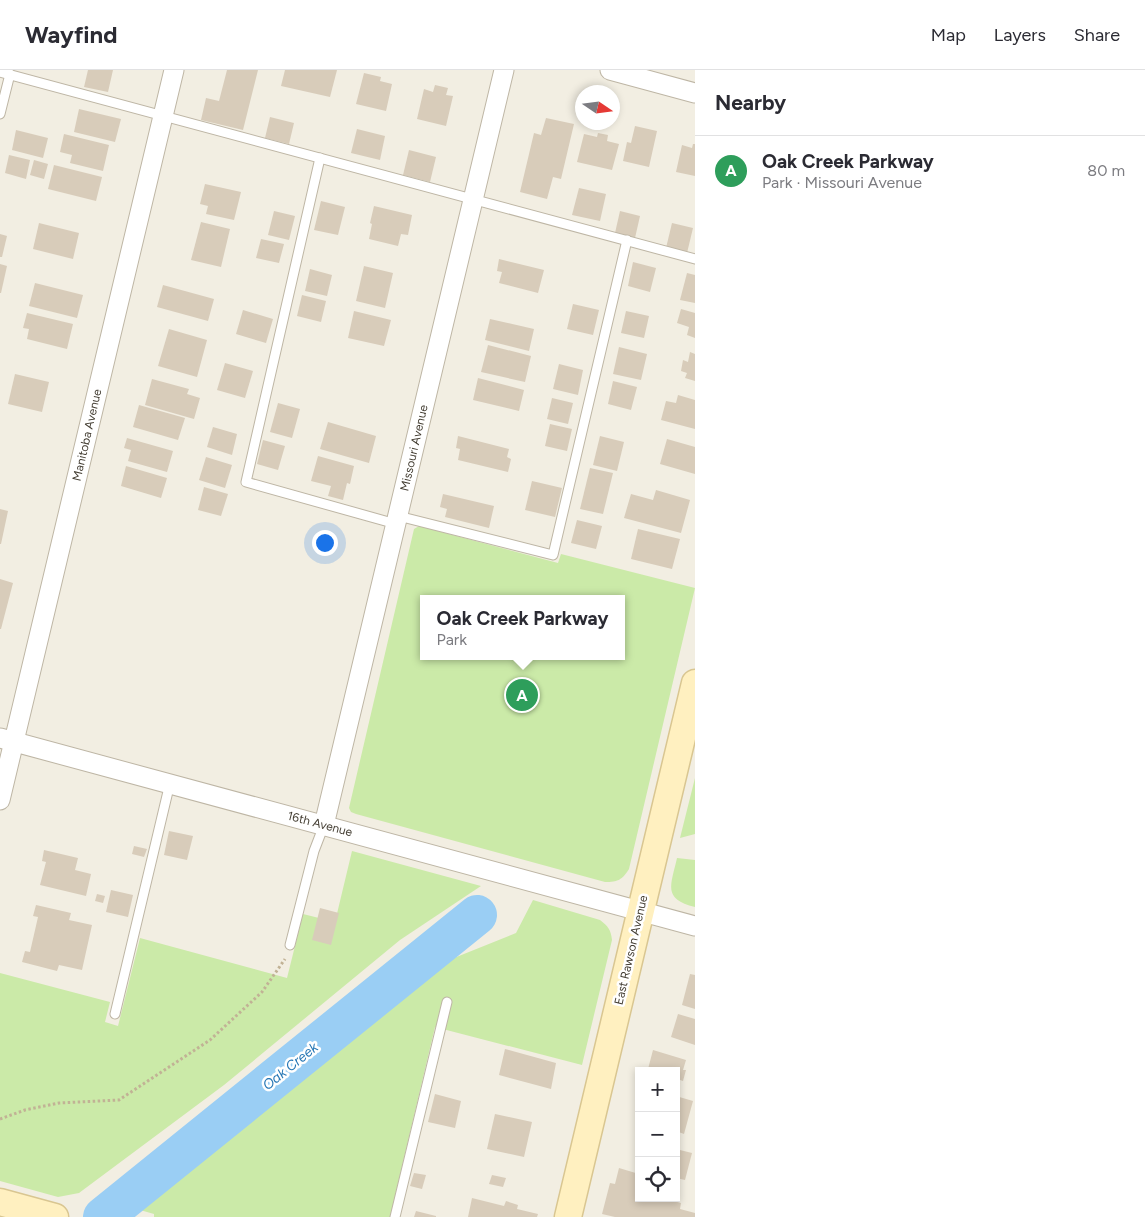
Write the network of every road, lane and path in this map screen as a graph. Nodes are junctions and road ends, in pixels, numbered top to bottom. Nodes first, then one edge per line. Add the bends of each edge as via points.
1 (174, 70) edge
2 (504, 70) edge
3 (610, 70) edge
4 (0, 72) edge
5 (10, 74) junction
6 (695, 93) edge
7 (0, 114) edge
8 (163, 115) junction
9 (320, 158) junction
10 (474, 199) junction
11 (627, 240) junction
12 (695, 259) edge
13 (397, 520) junction
14 (695, 683) edge
15 (7, 739) edge
16 (170, 783) junction
17 (0, 800) edge
18 (324, 825) junction
19 (640, 913) junction
20 (695, 926) edge
21 (290, 945) joint
22 (447, 1002) dead end
23 (115, 1014) dead end
24 (0, 1119) edge
25 (0, 1202) edge
26 (47, 1215) edge
27 (395, 1217) edge
28 (568, 1217) edge

1 - 8 street, Manitoba Avenue
2 - 10 street, Missouri Avenue
3 - 6 street
4 - 5 lane
5 - 7 lane
5 - 8 lane
8 - 9 lane
8 - 15 street, Manitoba Avenue
9 - 10 lane
9 - 13 lane via 246,482
10 - 11 lane
10 - 13 street, Missouri Avenue
11 - 12 lane
11 - 13 lane via 553,555
13 - 18 street, Missouri Avenue
14 - 19 main road, East Rawson Avenue
15 - 16 street, 16th Avenue
15 - 17 street, Manitoba Avenue
16 - 18 street, 16th Avenue
16 - 23 lane
18 - 19 street, 16th Avenue
18 - 21 lane via 314,851
19 - 20 street, 16th Avenue
19 - 28 main road, East Rawson Avenue
21 - 24 path via 282,966 262,992 210,1040 119,1100 59,1102
22 - 27 lane
25 - 26 main road

